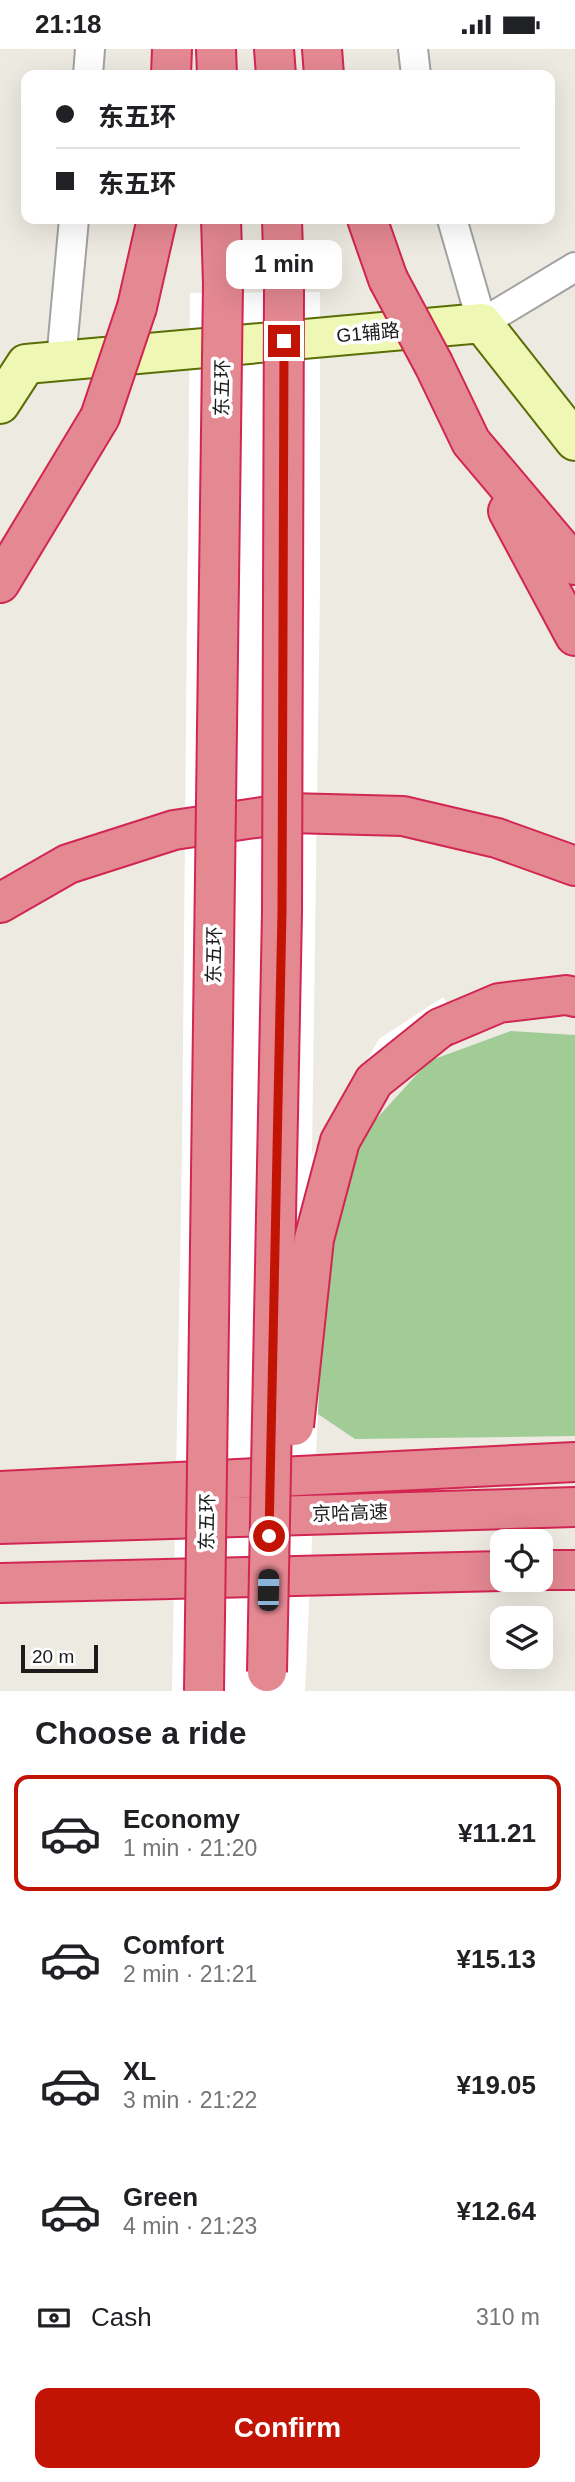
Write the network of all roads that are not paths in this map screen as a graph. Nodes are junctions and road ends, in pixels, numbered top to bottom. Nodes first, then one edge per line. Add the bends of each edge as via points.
1 (90, 49) edge
2 (172, 49) edge
3 (216, 49) edge
4 (274, 49) edge
5 (322, 49) edge
6 (413, 49) edge
7 (88, 70) edge
8 (170, 70) edge
9 (217, 70) edge
10 (276, 70) edge
11 (324, 70) edge
12 (415, 70) edge
13 (73, 224) edge
14 (156, 224) edge
15 (221, 224) edge
16 (282, 224) edge
17 (369, 224) edge
18 (453, 224) edge
19 (575, 267) edge
20 (482, 323) junction
21 (43, 363) junction
22 (0, 404) edge
23 (575, 441) edge
24 (471, 442) junction
25 (575, 565) edge
26 (0, 583) edge
27 (575, 636) edge
28 (575, 866) edge
29 (0, 903) edge
30 (575, 997) edge
31 (575, 1462) edge
32 (0, 1491) edge
33 (575, 1507) edge
34 (0, 1524) edge
35 (553, 1570) edge
36 (575, 1570) edge
37 (490, 1571) edge
38 (0, 1583) edge
39 (266, 1681) edge
40 (204, 1691) edge

1 - 7 street
2 - 8 highway
3 - 9 highway
4 - 10 highway
5 - 11 highway
6 - 12 street
13 - 21 street
14 - 26 highway, bridge via 137,307 100,417
15 - 40 highway, 东五环, bridge
16 - 39 highway, bridge via 282,912
17 - 24 highway, bridge via 388,278
18 - 20 street
19 - 20 street
20 - 21 street, G1辅路
20 - 23 street
21 - 22 street
24 - 25 highway
24 - 27 highway
28 - 29 highway via 497,838 403,816 289,813 174,830 68,864
30 - 39 highway, bridge via 499,1003 440,1028 374,1081 340,1141 314,1239
31 - 32 highway
33 - 34 highway, 京哈高速
35 - 36 highway
37 - 38 highway

